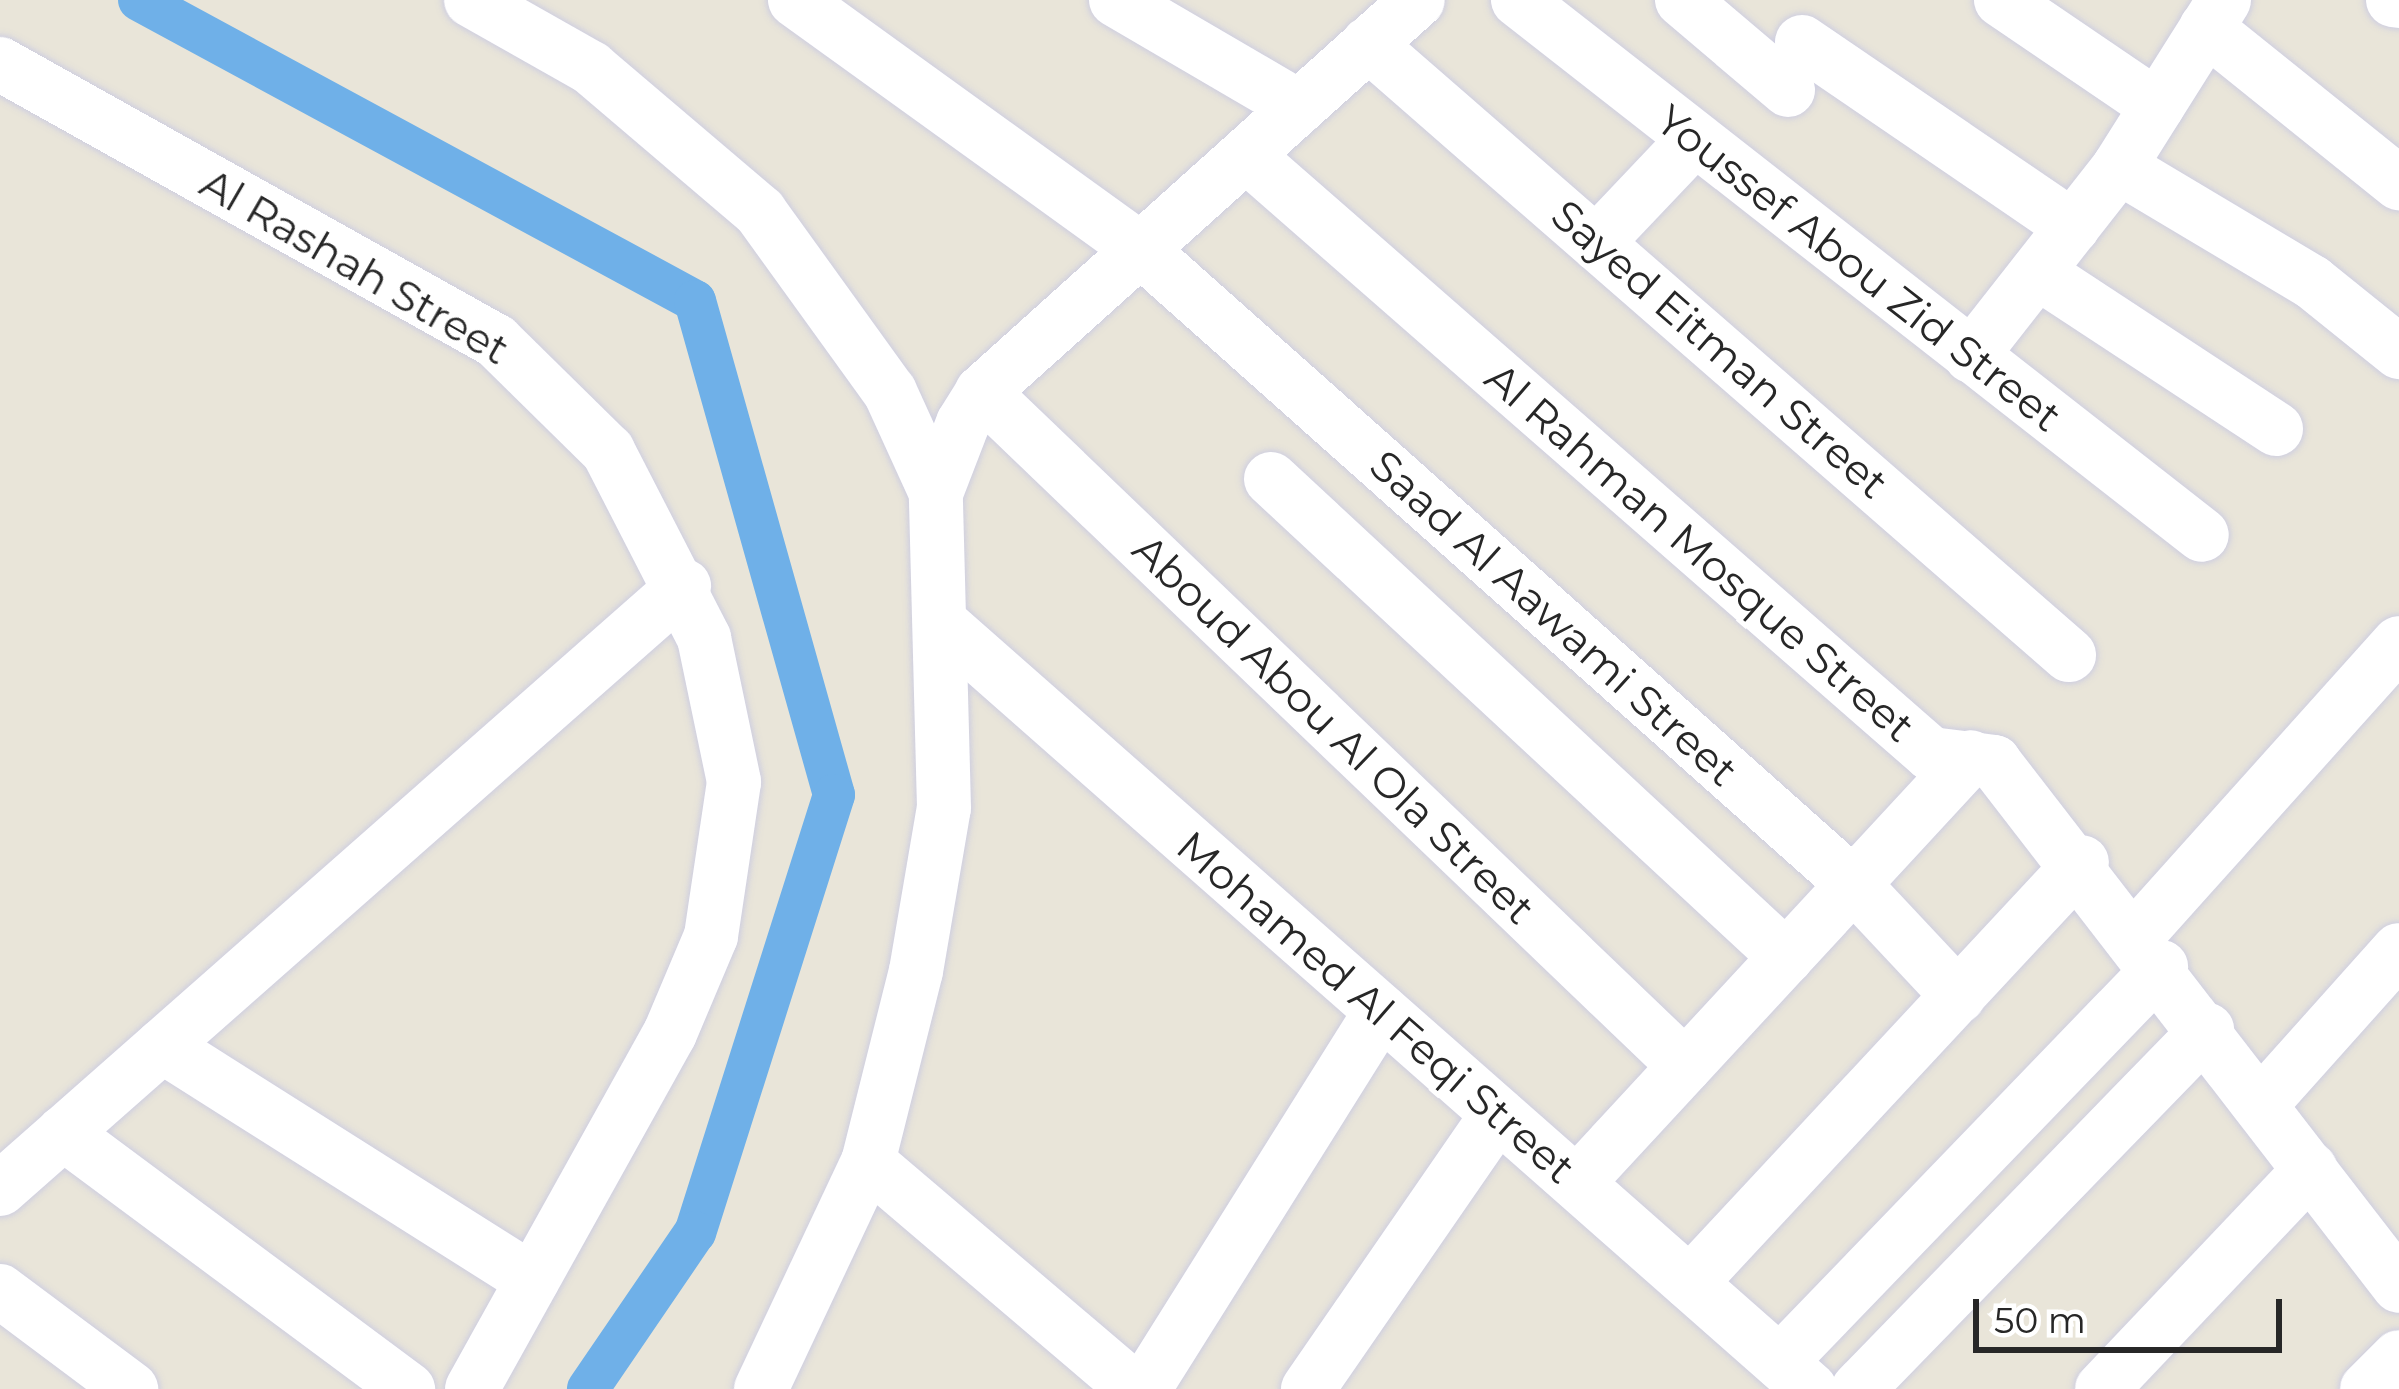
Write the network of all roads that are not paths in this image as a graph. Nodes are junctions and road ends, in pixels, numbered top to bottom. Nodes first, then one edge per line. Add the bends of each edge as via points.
1 (471, 0) edge
2 (795, 0) edge
3 (1116, 0) edge
4 (1418, 0) edge
5 (1518, 0) edge
6 (1682, 0) edge
7 (2001, 0) edge
8 (2215, 14) edge
9 (1369, 44) junction
10 (0, 64) edge
11 (2157, 106) junction
12 (1298, 107) junction
13 (1694, 140) junction
14 (1246, 155) junction
15 (2119, 167) junction
16 (2399, 183) edge
17 (2073, 226) junction
18 (1598, 241) junction
19 (1141, 250) junction
20 (2037, 272) junction
21 (2399, 352) edge
22 (1971, 356) junction
23 (982, 392) junction
24 (2276, 429) dead end
25 (1271, 479) dead end
26 (936, 493) junction
27 (2202, 535) dead end
28 (683, 586) junction
29 (942, 624) junction
30 (2399, 643) edge
31 (2069, 655) dead end
32 (1971, 757) junction
33 (2083, 862) junction
34 (1853, 884) junction
35 (2399, 950) edge
36 (2149, 951) junction
37 (1786, 957) junction
38 (1958, 996) junction
39 (1381, 1011) junction
40 (2207, 1030) junction
41 (162, 1046) junction
42 (1685, 1066) junction
43 (2262, 1103) junction
44 (1498, 1114) junction
45 (63, 1133) junction
46 (868, 1162) junction
47 (2311, 1169) junction
48 (1577, 1183) junction
49 (0, 1189) edge
50 (532, 1280) junction
51 (1690, 1283) junction
52 (2399, 1286) edge
53 (0, 1291) edge
54 (2399, 1357) edge
55 (1795, 1376) edge
56 (772, 1385) edge
57 (130, 1389) edge
58 (408, 1389) edge
59 (472, 1389) edge
60 (1140, 1389) edge
61 (1308, 1389) edge
62 (1858, 1389) edge
63 (2102, 1389) edge
64 (2367, 1389) edge

1 - 26 street via 591,68 760,212 890,392
2 - 19 street, Saad Al Aawami Street
3 - 12 street
4 - 9 street
5 - 13 street, Youssef Abou Zid Street
6 - 17 street
7 - 11 street
8 - 11 street
8 - 16 street
9 - 12 street
9 - 18 street, Sayed Eitman Street
10 - 28 street, Al Rashah Street via 496,341 608,451
11 - 15 street
12 - 14 street
13 - 18 street
13 - 22 street, Youssef Abou Zid Street
14 - 19 street
14 - 32 street, Al Rahman Mosque Street via 1931,754
15 - 17 street
15 - 21 street via 2312,282
17 - 20 street
18 - 31 street, Sayed Eitman Street
19 - 23 street
19 - 34 street, Saad Al Aawami Street
20 - 22 street
20 - 24 street
22 - 27 street, Youssef Abou Zid Street
23 - 26 street
23 - 42 street, Aboud Abou Al Ola Street
25 - 37 street
26 - 29 street
28 - 41 street
28 - 50 street, Al Rashah Street via 724,703 735,828 726,885 693,986
29 - 39 street, Mohamed Al Feqi Street
29 - 46 street via 944,808
30 - 36 street
32 - 33 street, Al Rahman Mosque Street via 1994,762
32 - 34 street
33 - 36 street, Al Rahman Mosque Street
33 - 38 street
34 - 37 street
34 - 38 street, Saad Al Aawami Street
35 - 43 street
36 - 40 street, Al Rahman Mosque Street
36 - 55 street
37 - 42 street
38 - 51 street
39 - 44 street, Mohamed Al Feqi Street
39 - 60 street
40 - 43 street, Al Rahman Mosque Street
40 - 62 street
41 - 45 street
41 - 50 street
42 - 48 street
43 - 47 street, Al Rahman Mosque Street
44 - 48 street, Mohamed Al Feqi Street
44 - 61 street
45 - 49 street
45 - 58 street
46 - 56 street
46 - 60 street
47 - 52 street, Al Rahman Mosque Street
47 - 63 street
48 - 51 street, Mohamed Al Feqi Street
50 - 59 street, Al Rashah Street
51 - 55 street, Mohamed Al Feqi Street
53 - 57 street
54 - 64 street

